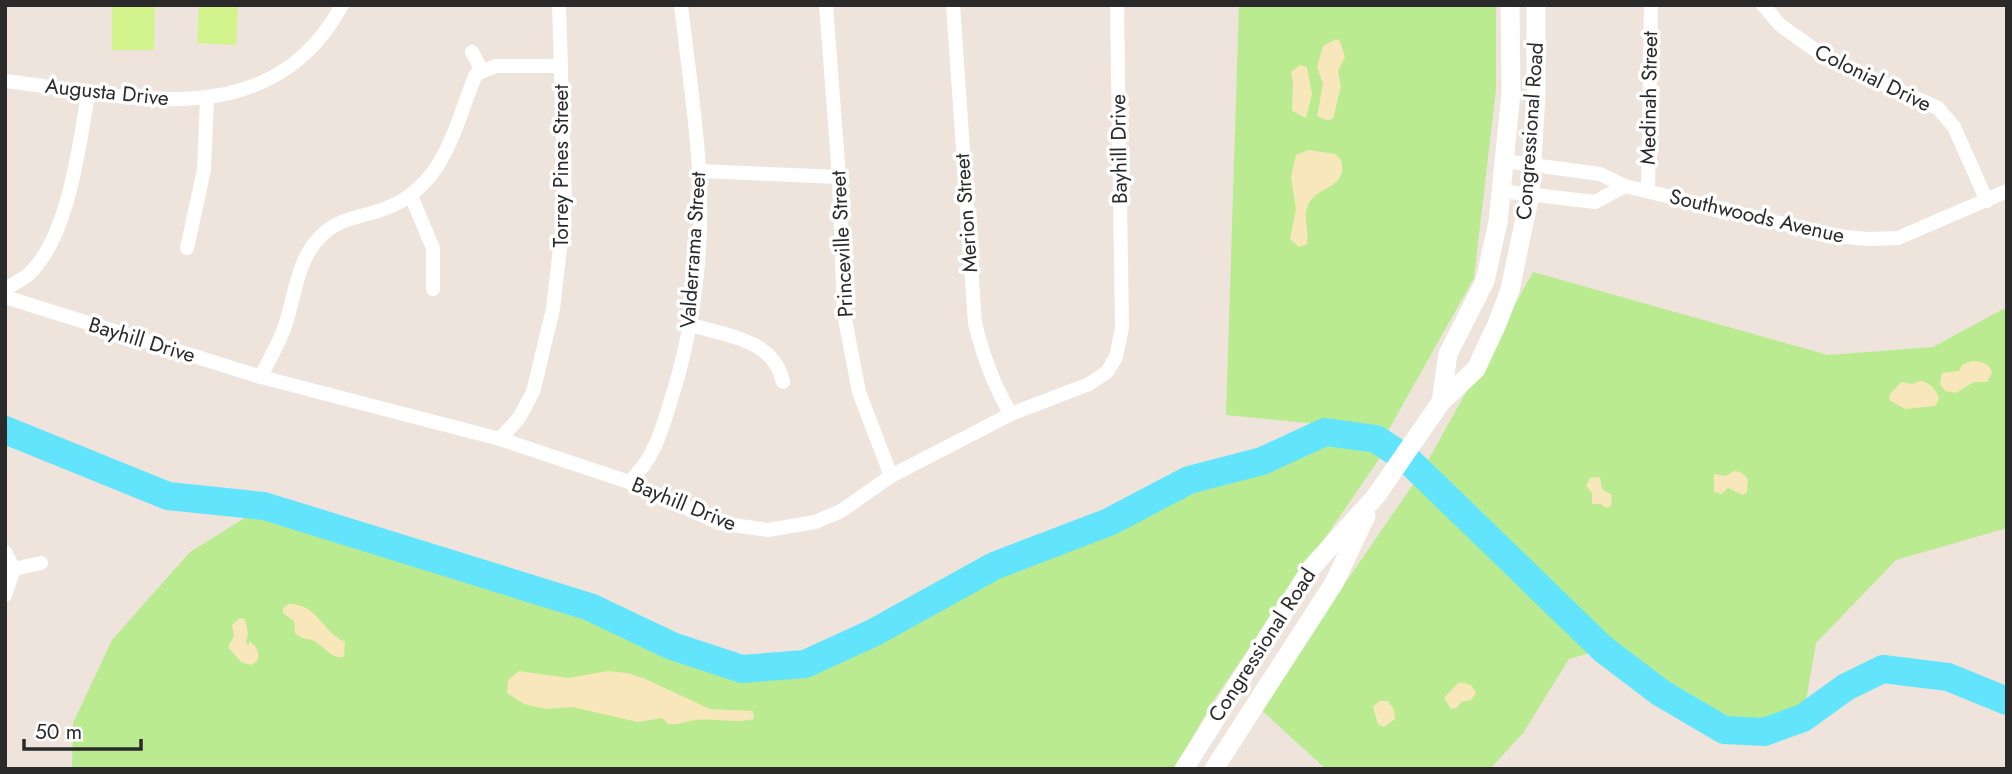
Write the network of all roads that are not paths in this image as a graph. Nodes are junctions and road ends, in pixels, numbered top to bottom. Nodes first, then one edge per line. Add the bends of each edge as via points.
1 (342, 5) edge
2 (559, 5) edge
3 (681, 5) edge
4 (826, 5) edge
5 (953, 5) edge
6 (1117, 5) edge
7 (1510, 5) edge
8 (1536, 5) edge
9 (1651, 5) edge
10 (1763, 5) edge
11 (472, 52) dead end
12 (562, 66) junction
13 (481, 69) junction
14 (5, 81) edge
15 (88, 94) junction
16 (207, 99) junction
17 (1504, 161) junction
18 (1531, 164) junction
19 (700, 171) junction
20 (839, 177) junction
21 (1625, 186) junction
22 (1501, 191) junction
23 (1648, 191) junction
24 (2007, 191) edge
25 (1530, 194) junction
26 (411, 195) junction
27 (1987, 201) junction
28 (187, 248) dead end
29 (5, 289) edge
30 (433, 289) dead end
31 (5, 298) edge
32 (691, 325) junction
33 (261, 377) junction
34 (783, 382) dead end
35 (1441, 402) junction
36 (1011, 414) junction
37 (500, 439) junction
38 (891, 477) junction
39 (629, 482) junction
40 (1377, 494) junction
41 (5, 552) edge
42 (41, 563) dead end
43 (14, 569) junction
44 (5, 596) edge
45 (1184, 769) edge
46 (1214, 769) edge

1 - 16 street, Augusta Drive via 320,39 297,61 268,78
2 - 12 street, Torrey Pines Street
3 - 19 street, Valderrama Street
4 - 20 street, Princeville Street
5 - 36 street, Merion Street via 975,323 983,358
6 - 36 street, Bayhill Drive via 1119,345 1107,372 1089,384
7 - 17 main road, Congressional Road via 1511,93
8 - 18 main road, Congressional Road
9 - 23 street, Medinah Street
10 - 27 street, Colonial Drive via 1780,25 1828,59 1938,108 1954,127
11 - 13 street
12 - 13 street
12 - 37 street, Torrey Pines Street via 565,204 553,309 533,392
13 - 26 street via 439,165
14 - 15 street, Augusta Drive
15 - 16 street, Augusta Drive
15 - 29 street via 73,182 46,250 28,274
16 - 28 street via 204,170
17 - 18 street, Southwoods Avenue
17 - 22 main road, Congressional Road
18 - 21 street, Southwoods Avenue via 1600,174
18 - 25 main road, Congressional Road
19 - 20 street
19 - 32 street, Valderrama Street
20 - 38 street, Princeville Street via 841,279 850,356
21 - 23 street, Southwoods Avenue
21 - 25 street via 1595,202
22 - 25 street
22 - 35 main road, Congressional Road via 1485,281 1448,354
23 - 27 street, Southwoods Avenue via 1834,236 1868,239 1898,238
24 - 27 street, Southwoods Avenue
25 - 35 main road, Congressional Road via 1510,290 1497,324 1476,369
26 - 30 street via 433,248
26 - 33 street via 382,210 340,222 312,246 284,330
31 - 33 street, Bayhill Drive
32 - 34 street via 769,352 779,364
32 - 39 street, Valderrama Street via 653,452 644,469
33 - 37 street, Bayhill Drive
35 - 40 main road, Congressional Road
36 - 38 street, Bayhill Drive
37 - 39 street, Bayhill Drive
38 - 39 street, Bayhill Drive via 841,511 815,522 768,530 719,523
40 - 45 main road, Congressional Road via 1312,567
40 - 46 main road, Congressional Road via 1334,583
41 - 43 street
42 - 43 street
43 - 44 street

